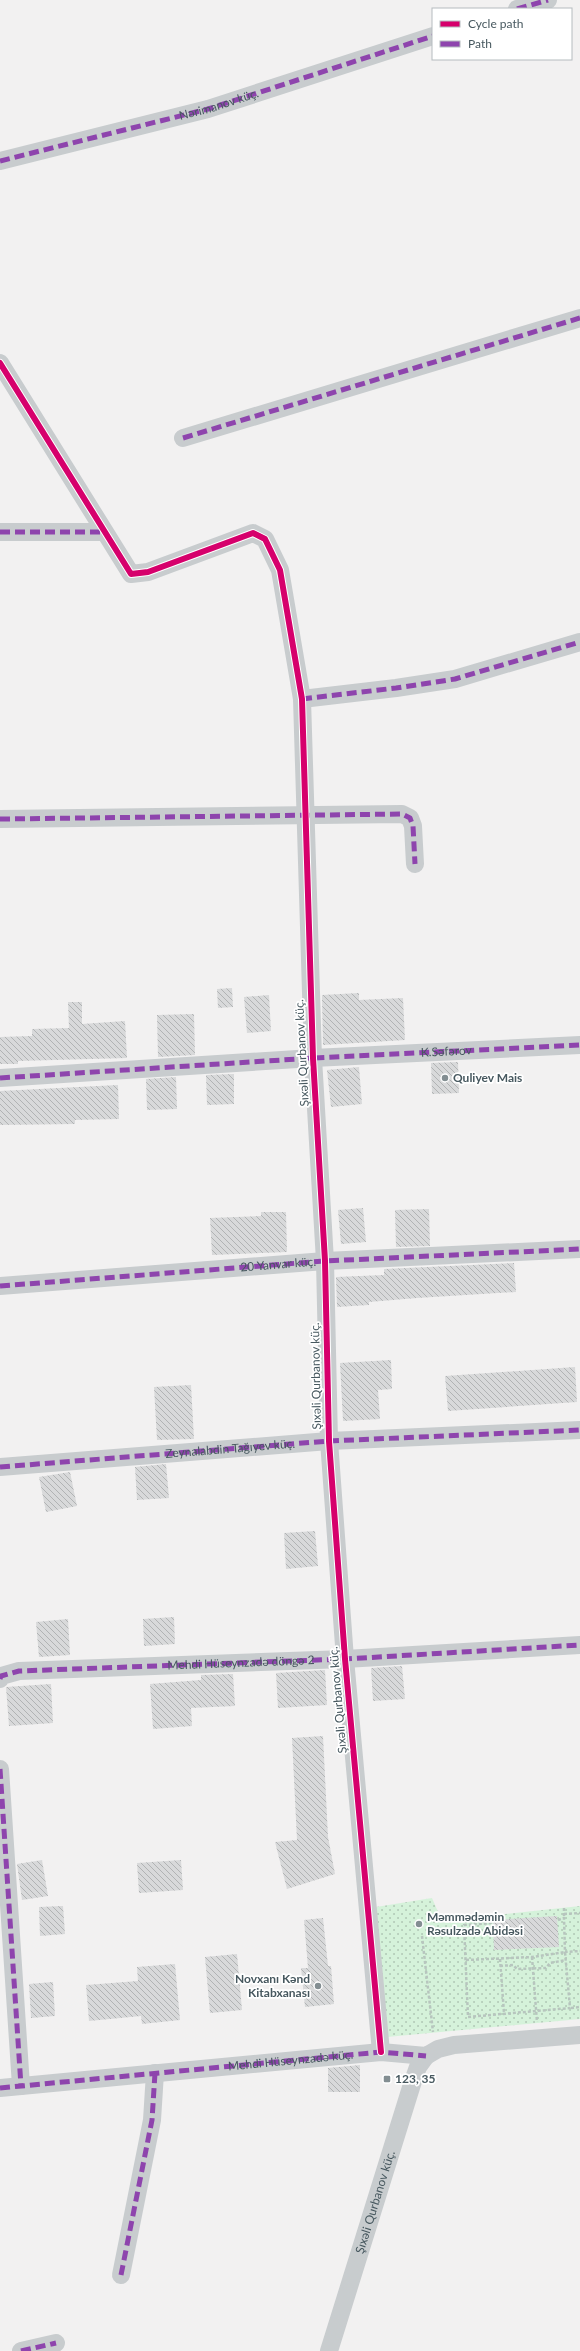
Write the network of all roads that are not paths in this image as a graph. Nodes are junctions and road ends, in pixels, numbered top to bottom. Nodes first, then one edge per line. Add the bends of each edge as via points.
1 (548, 0) edge
2 (520, 8) edge
3 (432, 36) edge
4 (0, 161) edge
5 (580, 318) edge
6 (0, 363) edge
7 (183, 438) dead end
8 (0, 532) edge
9 (104, 532) junction
10 (580, 642) edge
11 (302, 699) junction
12 (304, 815) junction
13 (0, 819) edge
14 (415, 864) dead end
15 (580, 1045) edge
16 (313, 1058) junction
17 (0, 1078) edge
18 (580, 1249) edge
19 (325, 1261) junction
20 (0, 1286) edge
21 (580, 1430) edge
22 (329, 1441) junction
23 (0, 1468) edge
24 (580, 1645) edge
25 (345, 1659) junction
26 (0, 1679) edge
27 (0, 1769) edge
28 (580, 2035) edge
29 (381, 2052) junction
30 (426, 2056) junction
31 (155, 2073) junction
32 (21, 2086) junction
33 (0, 2088) edge
34 (121, 2275) dead end
35 (56, 2343) dead end
36 (21, 2351) edge
37 (329, 2351) edge

1 - 2 street
3 - 4 street, Nərimanov küç. via 202,110
5 - 7 street
6 - 9 street
8 - 9 street
9 - 11 street, Şıxəli Qurbanov küç. via 131,574 148,572 253,533 265,539 280,570
10 - 11 street via 455,679
11 - 12 street, Şıxəli Qurbanov küç.
12 - 13 street
12 - 14 street via 402,814 410,818
12 - 16 street, Şıxəli Qurbanov küç.
15 - 16 street, K.Səfərov
16 - 17 street, K.Səfərov
16 - 19 street, Şıxəli Qurbanov küç.
18 - 19 street, 20 Yanvar küç.
19 - 20 street, 20 Yanvar küç.
19 - 22 street, Şıxəli Qurbanov küç.
21 - 22 street, Zeynalabdin Tağıyev küç.
22 - 23 street, Zeynalabdin Tağıyev küç.
22 - 25 street, Şıxəli Qurbanov küç.
24 - 25 street, Mehdi Hüseynzadə döngə 2
25 - 26 street, Mehdi Hüseynzadə döngə 2 via 19,1671 1,1676
25 - 29 street, Şıxəli Qurbanov küç.
27 - 32 street
28 - 30 street via 454,2045 438,2049
29 - 30 street, Mehdi Hüseynzadə küç.
29 - 31 street, Mehdi Hüseynzadə küç.
30 - 37 street, Şıxəli Qurbanov küç. via 418,2067 413,2081
31 - 32 street, Mehdi Hüseynzadə küç.
31 - 34 street via 152,2120
32 - 33 street, Mehdi Hüseynzadə küç.
35 - 36 street

